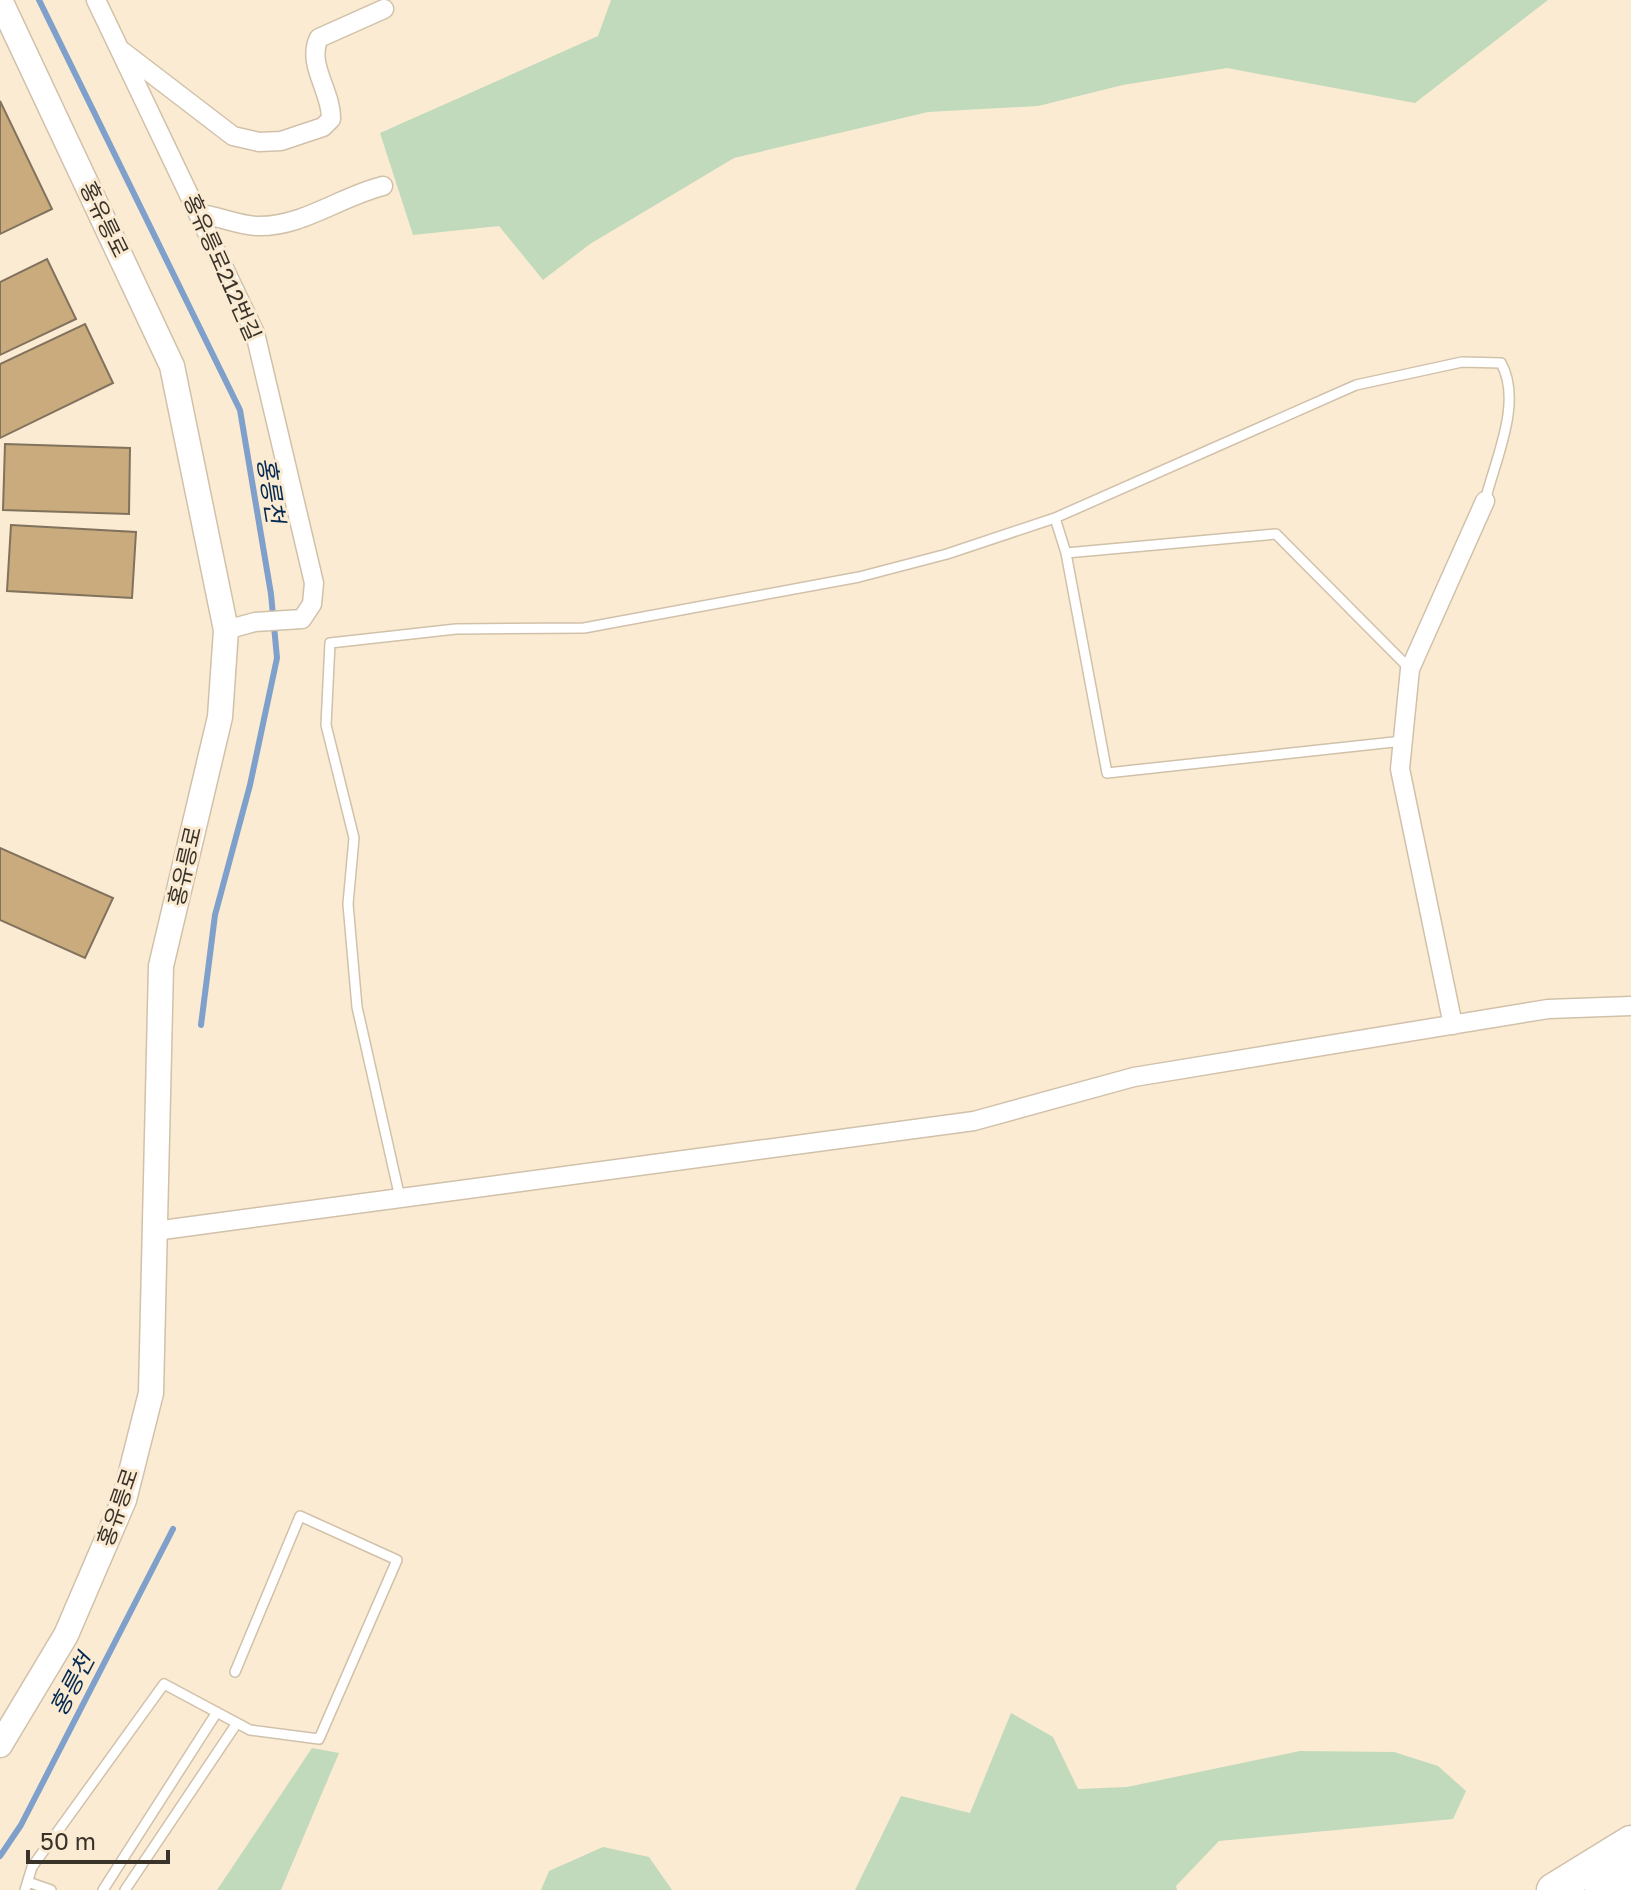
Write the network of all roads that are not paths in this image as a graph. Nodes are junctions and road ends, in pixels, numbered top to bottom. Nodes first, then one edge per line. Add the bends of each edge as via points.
1 (0, 0) edge
2 (96, 0) edge
3 (384, 9) dead end
4 (120, 50) junction
5 (383, 186) dead end
6 (200, 214) junction
7 (1485, 501) joint
8 (1055, 518) junction
9 (1066, 553) junction
10 (226, 630) junction
11 (1410, 669) junction
12 (1403, 741) junction
13 (1631, 1006) edge
14 (1453, 1025) junction
15 (400, 1198) junction
16 (165, 1230) junction
17 (235, 1672) dead end
18 (217, 1712) junction
19 (237, 1723) junction
20 (0, 1745) edge
21 (1631, 1842) edge
22 (1631, 1871) edge
23 (26, 1886) edge
24 (51, 1890) edge
25 (103, 1890) edge
26 (125, 1890) edge
27 (1553, 1890) edge
28 (1601, 1890) edge

1 - 10 street, 홍유릉로 via 172,366
2 - 4 street, 홍유릉로212번길
3 - 4 street via 319,38 314,59 332,103 331,119 323,127 281,141 233,136
4 - 6 street, 홍유릉로212번길
5 - 6 street via 273,224
6 - 10 street, 홍유릉로212번길 via 262,353 314,583 307,615
7 - 8 lane via 1510,402 1509,377 1501,363 1462,362 1356,385
7 - 11 street
8 - 9 lane
8 - 15 lane via 859,577 584,628 456,629 330,643 326,725 354,838 348,904 357,1007
9 - 11 lane via 1276,534
9 - 12 lane via 1107,773
10 - 16 street, 홍유릉로 via 220,717 161,966
11 - 12 street
12 - 14 street via 1400,769
13 - 14 street via 1548,1009
14 - 15 street via 1134,1077 974,1121
15 - 16 street
16 - 20 street, 홍유릉로 via 151,1393 124,1500 66,1635
17 - 19 lane via 300,1516 397,1560 319,1739 250,1730
18 - 19 lane
18 - 23 lane via 164,1684 32,1867
18 - 25 lane
19 - 26 lane
21 - 27 highway
22 - 28 highway
23 - 24 lane

